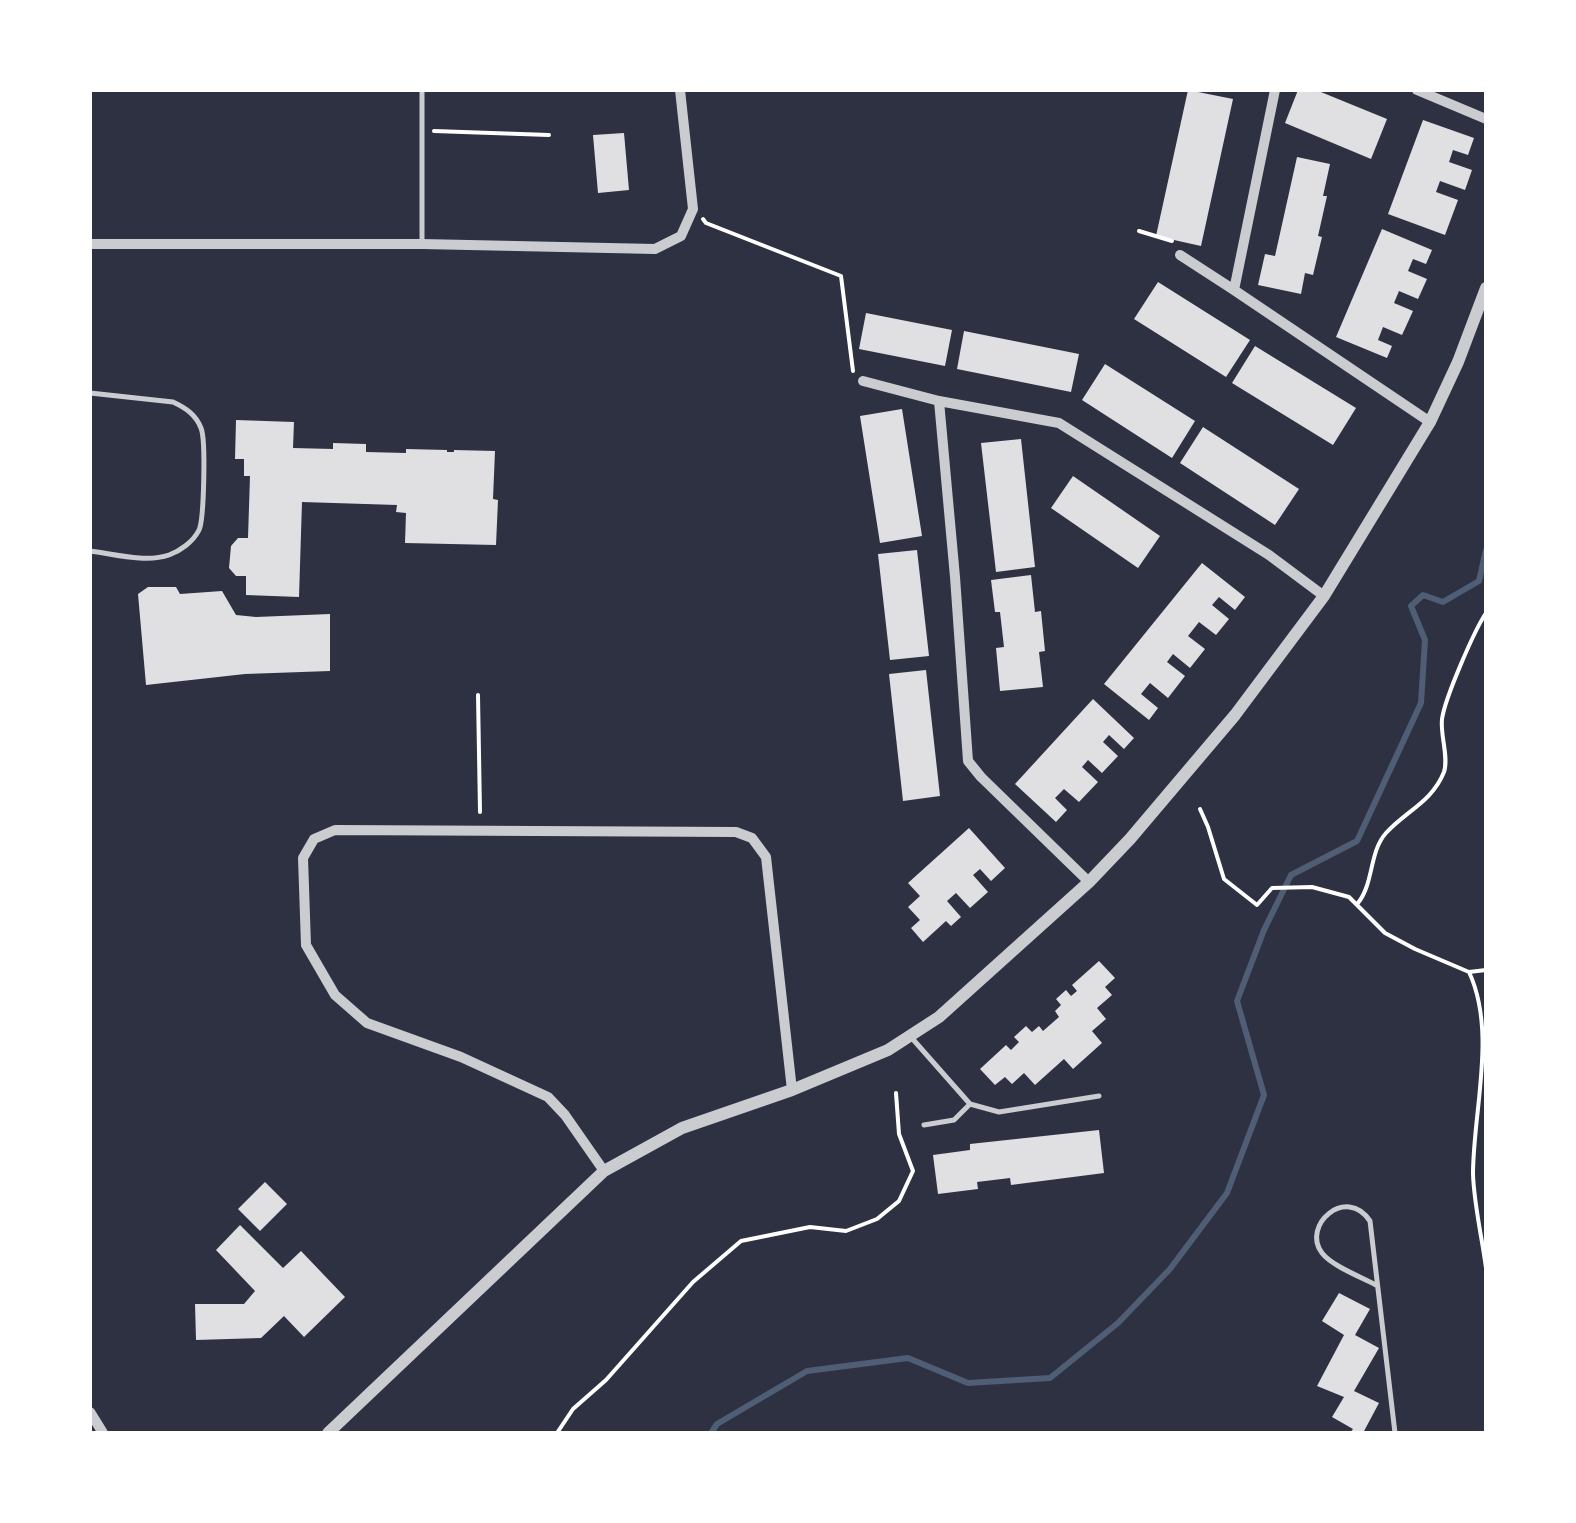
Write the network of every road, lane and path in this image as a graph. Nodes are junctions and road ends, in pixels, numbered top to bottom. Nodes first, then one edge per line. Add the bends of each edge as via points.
1 (422, 90) edge
2 (680, 90) edge
3 (1276, 90) edge
4 (1417, 90) edge
5 (1486, 119) edge
6 (422, 130) junction
7 (550, 135) dead end
8 (693, 209) junction
9 (90, 244) edge
10 (422, 244) junction
11 (1180, 255) dead end
12 (1486, 288) edge
13 (1234, 290) junction
14 (864, 381) joint
15 (90, 393) edge
16 (939, 401) junction
17 (1430, 422) junction
18 (90, 552) edge
19 (1324, 596) junction
20 (1486, 613) edge
21 (478, 694) dead end
22 (1200, 809) dead end
23 (480, 812) dead end
24 (1089, 882) junction
25 (1357, 904) junction
26 (1486, 970) edge
27 (1469, 972) junction
28 (910, 1036) junction
29 (792, 1090) junction
30 (896, 1092) dead end
31 (1099, 1096) dead end
32 (970, 1104) junction
33 (924, 1126) dead end
34 (604, 1171) junction
35 (1486, 1268) edge
36 (1376, 1285) junction
37 (90, 1412) edge
38 (103, 1433) edge
39 (328, 1433) edge
40 (557, 1433) edge
41 (1395, 1433) edge

1 - 6 lane
2 - 8 street
3 - 13 street
4 - 5 street
6 - 7 path
6 - 10 lane
8 - 10 street via 682,236 655,249
8 - 14 path via 706,222 842,276 853,378
9 - 10 street
11 - 13 street
12 - 17 street
13 - 17 street
14 - 16 street
15 - 18 lane via 173,402 194,416 205,440 201,527 192,540 165,557
16 - 19 street via 1059,423
16 - 24 street via 968,761
17 - 19 street
19 - 24 street via 1235,715
20 - 25 path via 1442,715 1446,768 1434,790 1386,833
21 - 23 path
22 - 25 path via 1224,880 1257,905 1272,888 1312,887
24 - 28 street
25 - 27 path via 1386,933
26 - 27 path
27 - 35 path via 1483,1062 1473,1176
28 - 29 street
28 - 32 lane
29 - 34 street via 682,1128
29 - 34 street via 766,857 752,838 736,832 335,830 314,839 303,858 306,944 335,995 367,1023 548,1096
30 - 40 path via 898,1134 914,1171 898,1201 846,1231 810,1227 741,1242 693,1282
31 - 32 lane via 1000,1112
32 - 33 lane via 954,1120
34 - 39 street
36 - 36 lane via 1370,1220 1355,1206 1338,1208 1316,1232 1318,1247
36 - 41 lane
37 - 38 street

